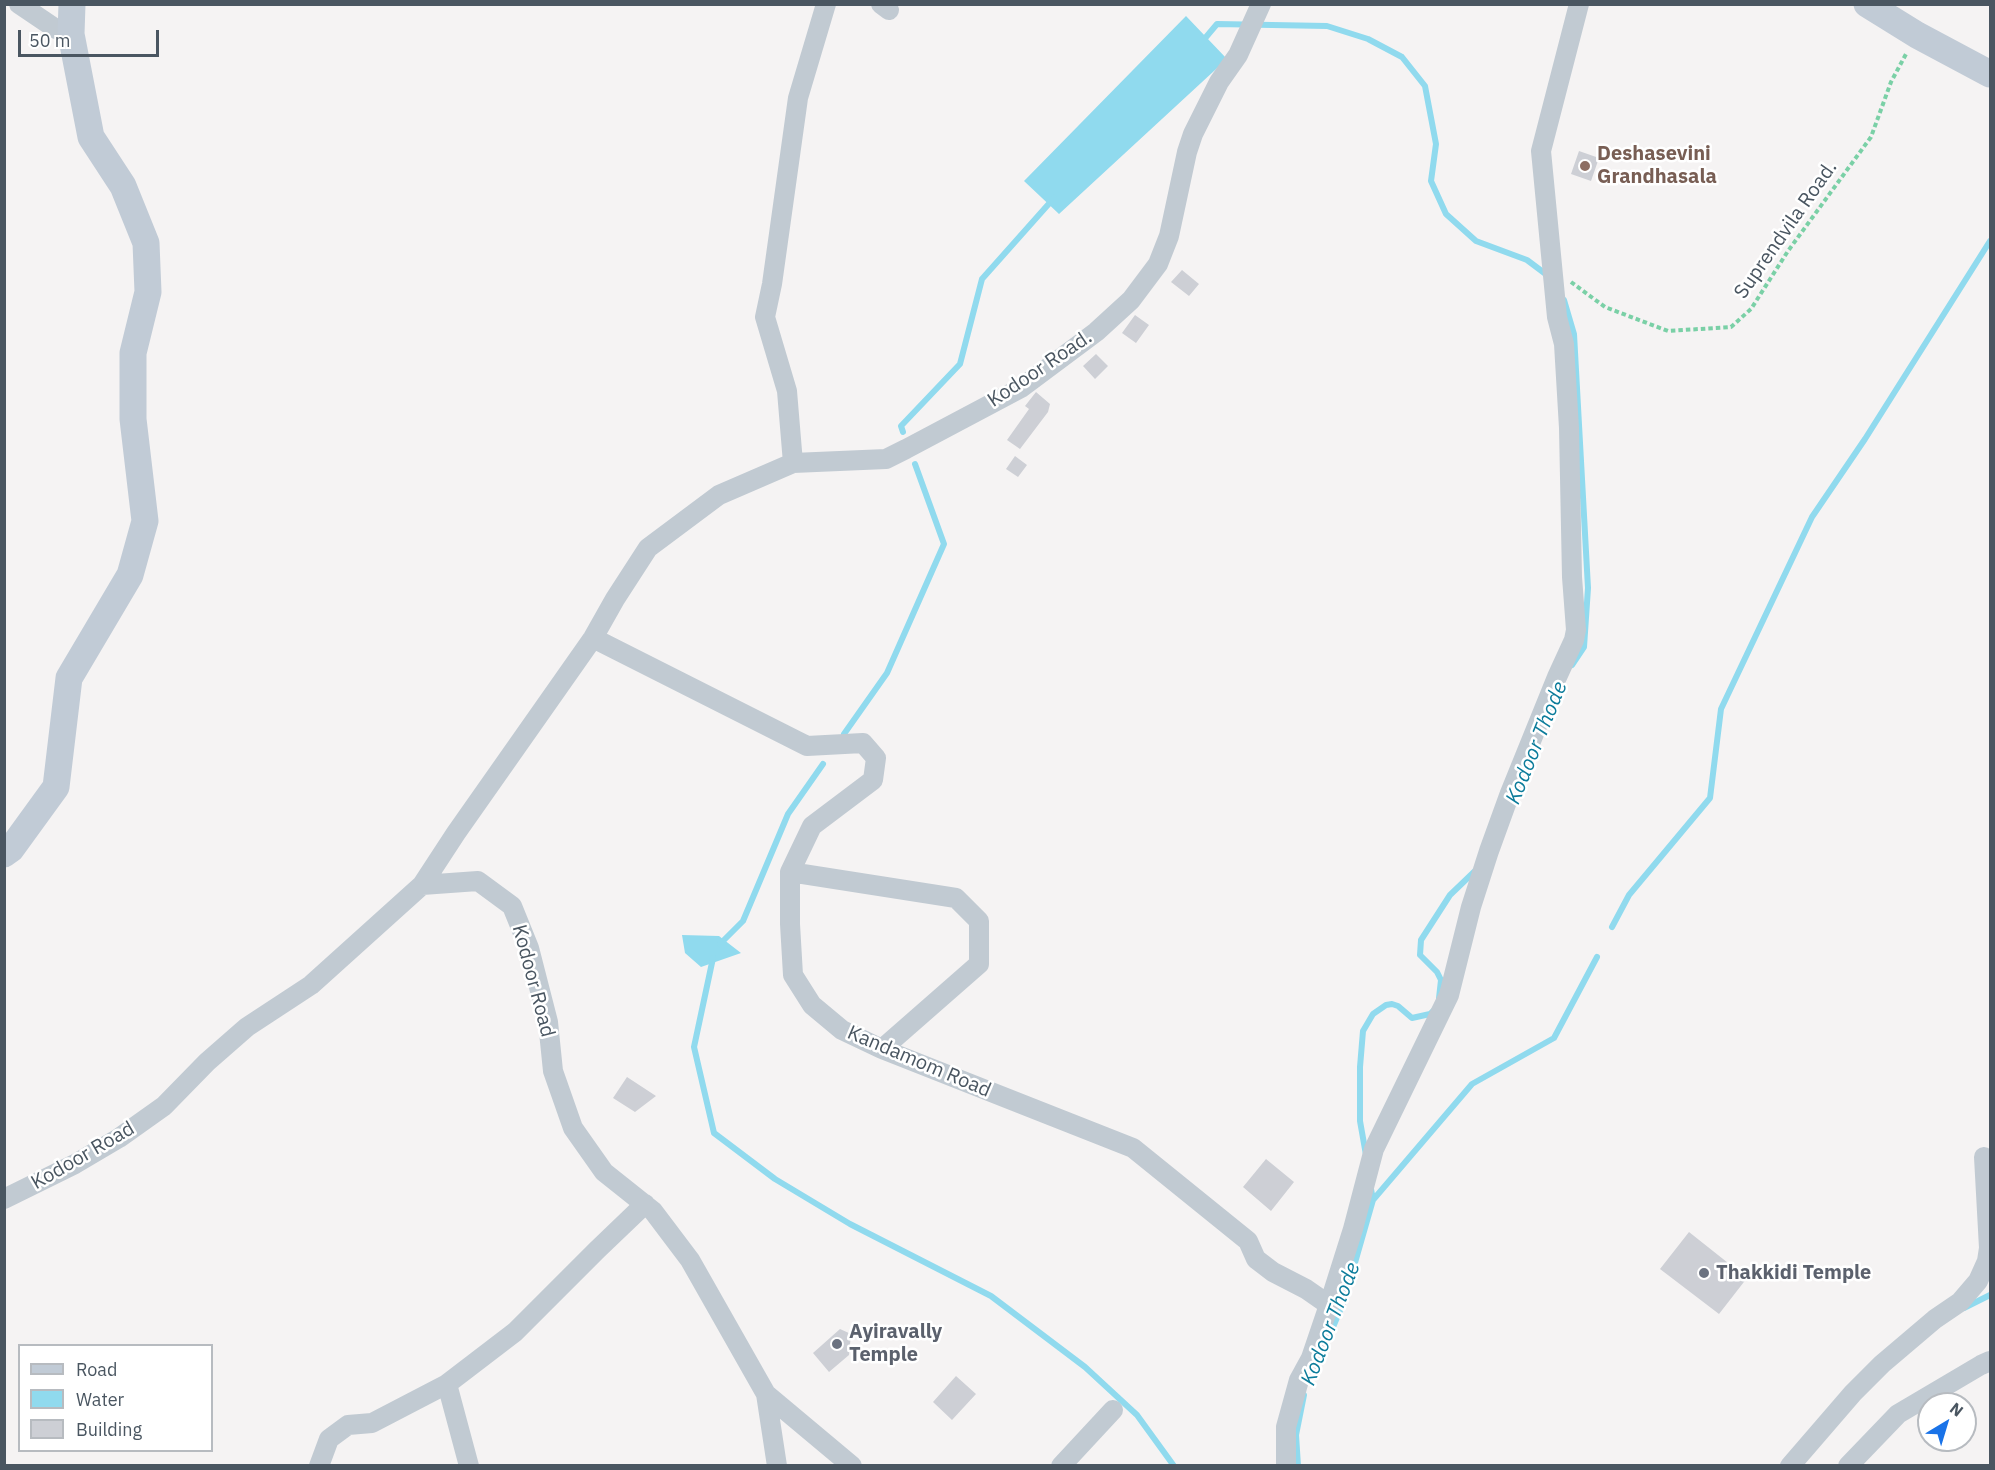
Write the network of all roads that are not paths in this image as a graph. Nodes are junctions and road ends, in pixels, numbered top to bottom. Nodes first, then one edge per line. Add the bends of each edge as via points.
1 (19, 4) edge
2 (72, 4) edge
3 (826, 4) edge
4 (1579, 4) edge
5 (1867, 4) edge
6 (1256, 17) edge
7 (71, 34) junction
8 (1990, 74) edge
9 (793, 463) junction
10 (593, 638) junction
11 (4, 854) edge
12 (790, 872) junction
13 (422, 885) junction
14 (882, 1049) junction
15 (1984, 1157) dead end
16 (4, 1199) edge
17 (645, 1204) junction
18 (1329, 1305) junction
19 (1990, 1362) edge
20 (447, 1384) junction
21 (766, 1394) junction
22 (1113, 1410) dead end
23 (319, 1466) edge
24 (469, 1466) edge
25 (777, 1466) edge
26 (852, 1466) edge
27 (1061, 1466) edge
28 (1286, 1466) edge
29 (1790, 1466) edge
30 (1848, 1466) edge

1 - 7 street via 56,29
2 - 7 street
3 - 9 street via 798,98 765,317 787,391
4 - 18 street via 1541,151 1557,318 1564,344 1576,630 1510,793 1470,907 1449,995 1374,1149
5 - 8 street
6 - 9 street, Kodoor Road. via 1193,134 1169,236 1158,264 1131,300 1021,388 886,459
7 - 11 street via 92,137 123,186 146,243 148,292 133,353 133,419 145,520 130,575 69,678 56,786
9 - 10 street, Kodoor Road. via 719,495 648,548
10 - 12 street, Kandamom Road via 807,746 863,743 876,758 873,780 812,826
10 - 13 street
12 - 14 street, Kandamom Road via 794,975 812,1005 842,1030
12 - 14 street via 956,898 979,921 979,964
13 - 16 street, Kodoor Road via 312,985 247,1027 164,1106 84,1159
13 - 17 street, Kodoor Road via 478,881 512,906 529,948 548,1022 554,1071 573,1128 604,1172
14 - 18 street, Kandamom Road via 1133,1148 1248,1241 1256,1259
15 - 29 street via 1989,1248 1978,1281 1960,1302 1881,1364
17 - 20 street via 515,1332
17 - 21 street, Kodoor Road via 690,1260
18 - 28 street via 1291,1408 1286,1427
19 - 30 street via 1898,1414
20 - 23 street via 372,1423 348,1425 329,1439
20 - 24 street
21 - 25 street, Kodoor Road
21 - 26 street
22 - 27 street

